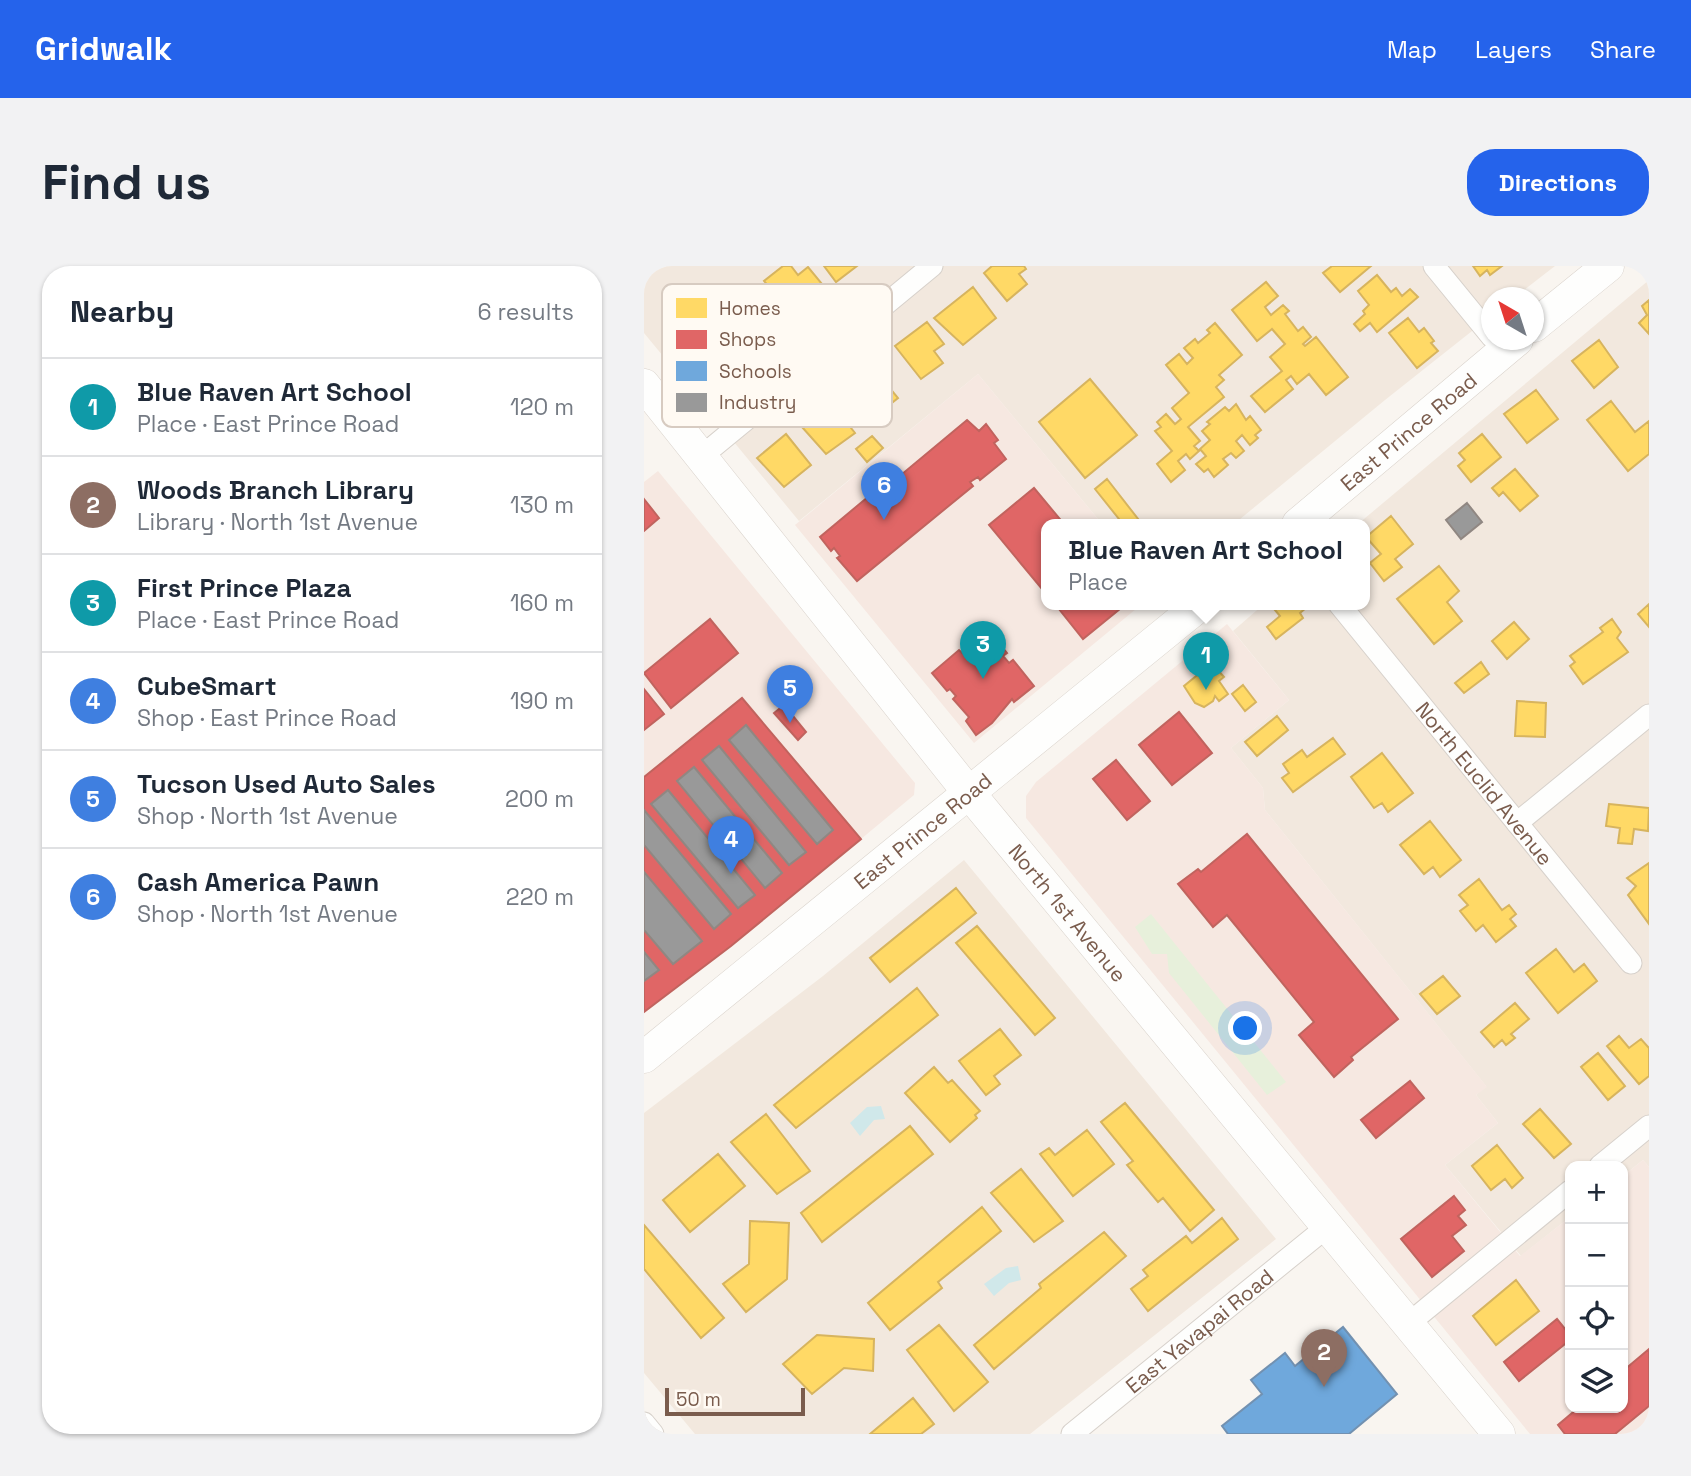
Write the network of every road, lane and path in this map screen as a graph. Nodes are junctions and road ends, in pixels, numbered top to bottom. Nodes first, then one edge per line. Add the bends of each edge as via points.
1 (932, 266) edge
2 (1434, 266) edge
3 (1608, 266) edge
4 (892, 299) edge
5 (1544, 318) edge
6 (1481, 319) edge
7 (1492, 350) edge
8 (644, 385) edge
9 (662, 407) edge
10 (678, 427) edge
11 (737, 427) edge
12 (702, 456) junction
13 (1304, 519) edge
14 (1194, 610) edge
15 (1344, 610) edge
16 (1649, 715) edge
17 (969, 793) junction
18 (1517, 823) junction
19 (1631, 963) dead end
20 (644, 1056) edge
21 (1649, 1126) edge
22 (1606, 1161) edge
23 (1565, 1195) edge
24 (1328, 1226) junction
25 (1408, 1324) junction
26 (644, 1423) edge
27 (653, 1434) edge
28 (1072, 1434) edge
29 (1499, 1434) edge

1 - 4 street
2 - 6 street
3 - 5 main road
7 - 13 main road, East Prince Road
8 - 9 main road, North 1st Avenue
10 - 12 main road, North 1st Avenue
11 - 12 street
12 - 17 main road, North 1st Avenue
14 - 17 main road, East Prince Road
15 - 18 street, North Euclid Avenue
16 - 18 street
17 - 20 main road, East Prince Road
17 - 24 main road, North 1st Avenue
18 - 19 street, North Euclid Avenue
21 - 22 street
23 - 25 street
24 - 25 main road, North 1st Avenue
24 - 28 street, East Yavapai Road
25 - 29 main road, North 1st Avenue
26 - 27 street

